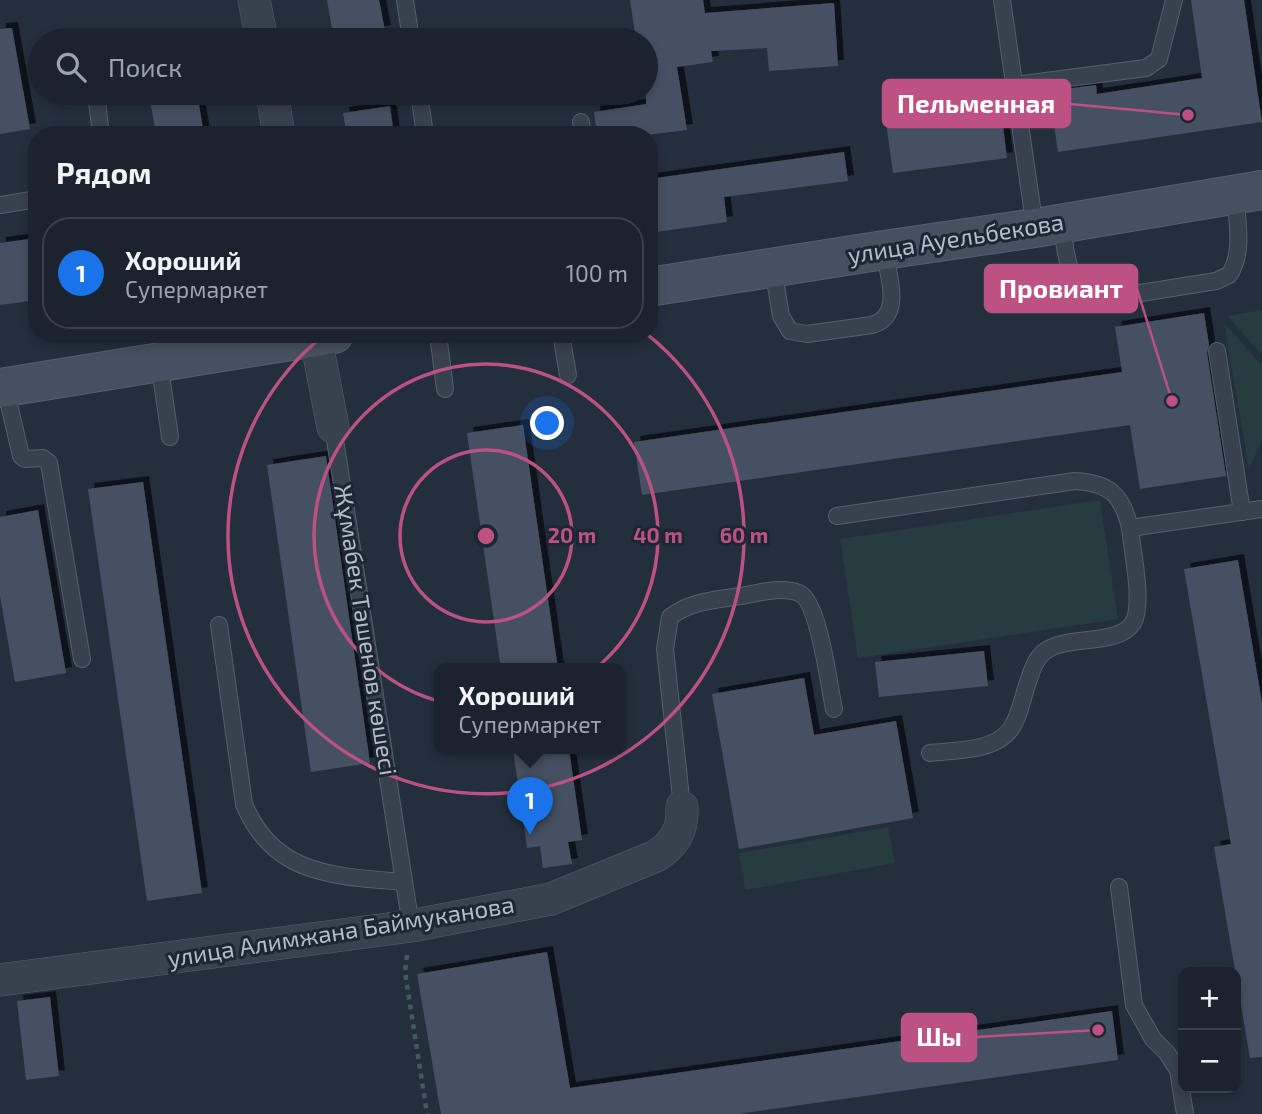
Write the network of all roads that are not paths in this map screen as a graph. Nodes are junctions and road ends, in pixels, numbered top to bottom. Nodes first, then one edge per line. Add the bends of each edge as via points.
1 (254, 0) edge
2 (405, 0) edge
3 (1002, 0) edge
4 (1174, 0) edge
5 (260, 28) edge
6 (409, 28) edge
7 (1014, 85) junction
8 (97, 105) edge
9 (274, 105) edge
10 (421, 105) edge
11 (100, 126) edge
12 (278, 126) edge
13 (424, 126) edge
14 (1249, 192) edge
15 (28, 200) edge
16 (0, 205) edge
17 (1048, 226) junction
18 (884, 250) junction
19 (773, 268) junction
20 (658, 286) edge
21 (272, 343) edge
22 (323, 343) edge
23 (439, 343) edge
24 (563, 343) edge
25 (1217, 351) dead end
26 (159, 361) junction
27 (568, 375) dead end
28 (2, 387) edge
29 (445, 388) dead end
30 (332, 427) joint
31 (170, 437) dead end
32 (1262, 509) edge
33 (1242, 512) junction
34 (837, 516) dead end
35 (1130, 528) junction
36 (219, 625) dead end
37 (82, 659) dead end
38 (834, 709) dead end
39 (930, 753) dead end
40 (682, 807) joint
41 (404, 881) junction
42 (1119, 887) dead end
43 (411, 926) junction
44 (0, 980) edge
45 (1185, 1114) edge

1 - 5 street
2 - 6 lane
3 - 7 lane
4 - 7 lane via 1154,65
7 - 17 lane
8 - 11 lane
9 - 12 street
10 - 13 lane
14 - 17 street, улица Ауельбекова
14 - 17 lane via 1235,262 1229,275 1216,281 1090,299 1080,291
15 - 16 lane
17 - 18 street, улица Ауельбекова
18 - 19 street, улица Ауельбекова
18 - 19 lane via 891,308 882,322 872,325 807,334 790,331 781,316
19 - 20 street, улица Ауельбекова
21 - 26 street
22 - 30 street, Жұмабек Тәшенов көшесі
23 - 29 lane
24 - 27 lane
25 - 33 lane
26 - 28 street
26 - 31 lane
28 - 37 lane via 21,456 49,463
30 - 41 lane, Жұмабек Тәшенов көшесі
32 - 33 lane
33 - 35 lane
34 - 35 lane via 1075,481 1099,485 1117,496
35 - 39 lane via 1135,621 1119,634 1066,643 1044,652 1003,737 993,743
36 - 41 lane via 244,804 253,826 268,843 302,866 354,878
38 - 40 lane via 812,606 799,593 769,591 682,608 670,617 665,649
40 - 43 street, улица Алимжана Баймуканова via 678,834 670,847 656,856 551,899
41 - 43 lane, Жұмабек Тәшенов көшесі
42 - 45 lane via 1134,1005 1178,1070
43 - 44 street, улица Алимжана Баймуканова

